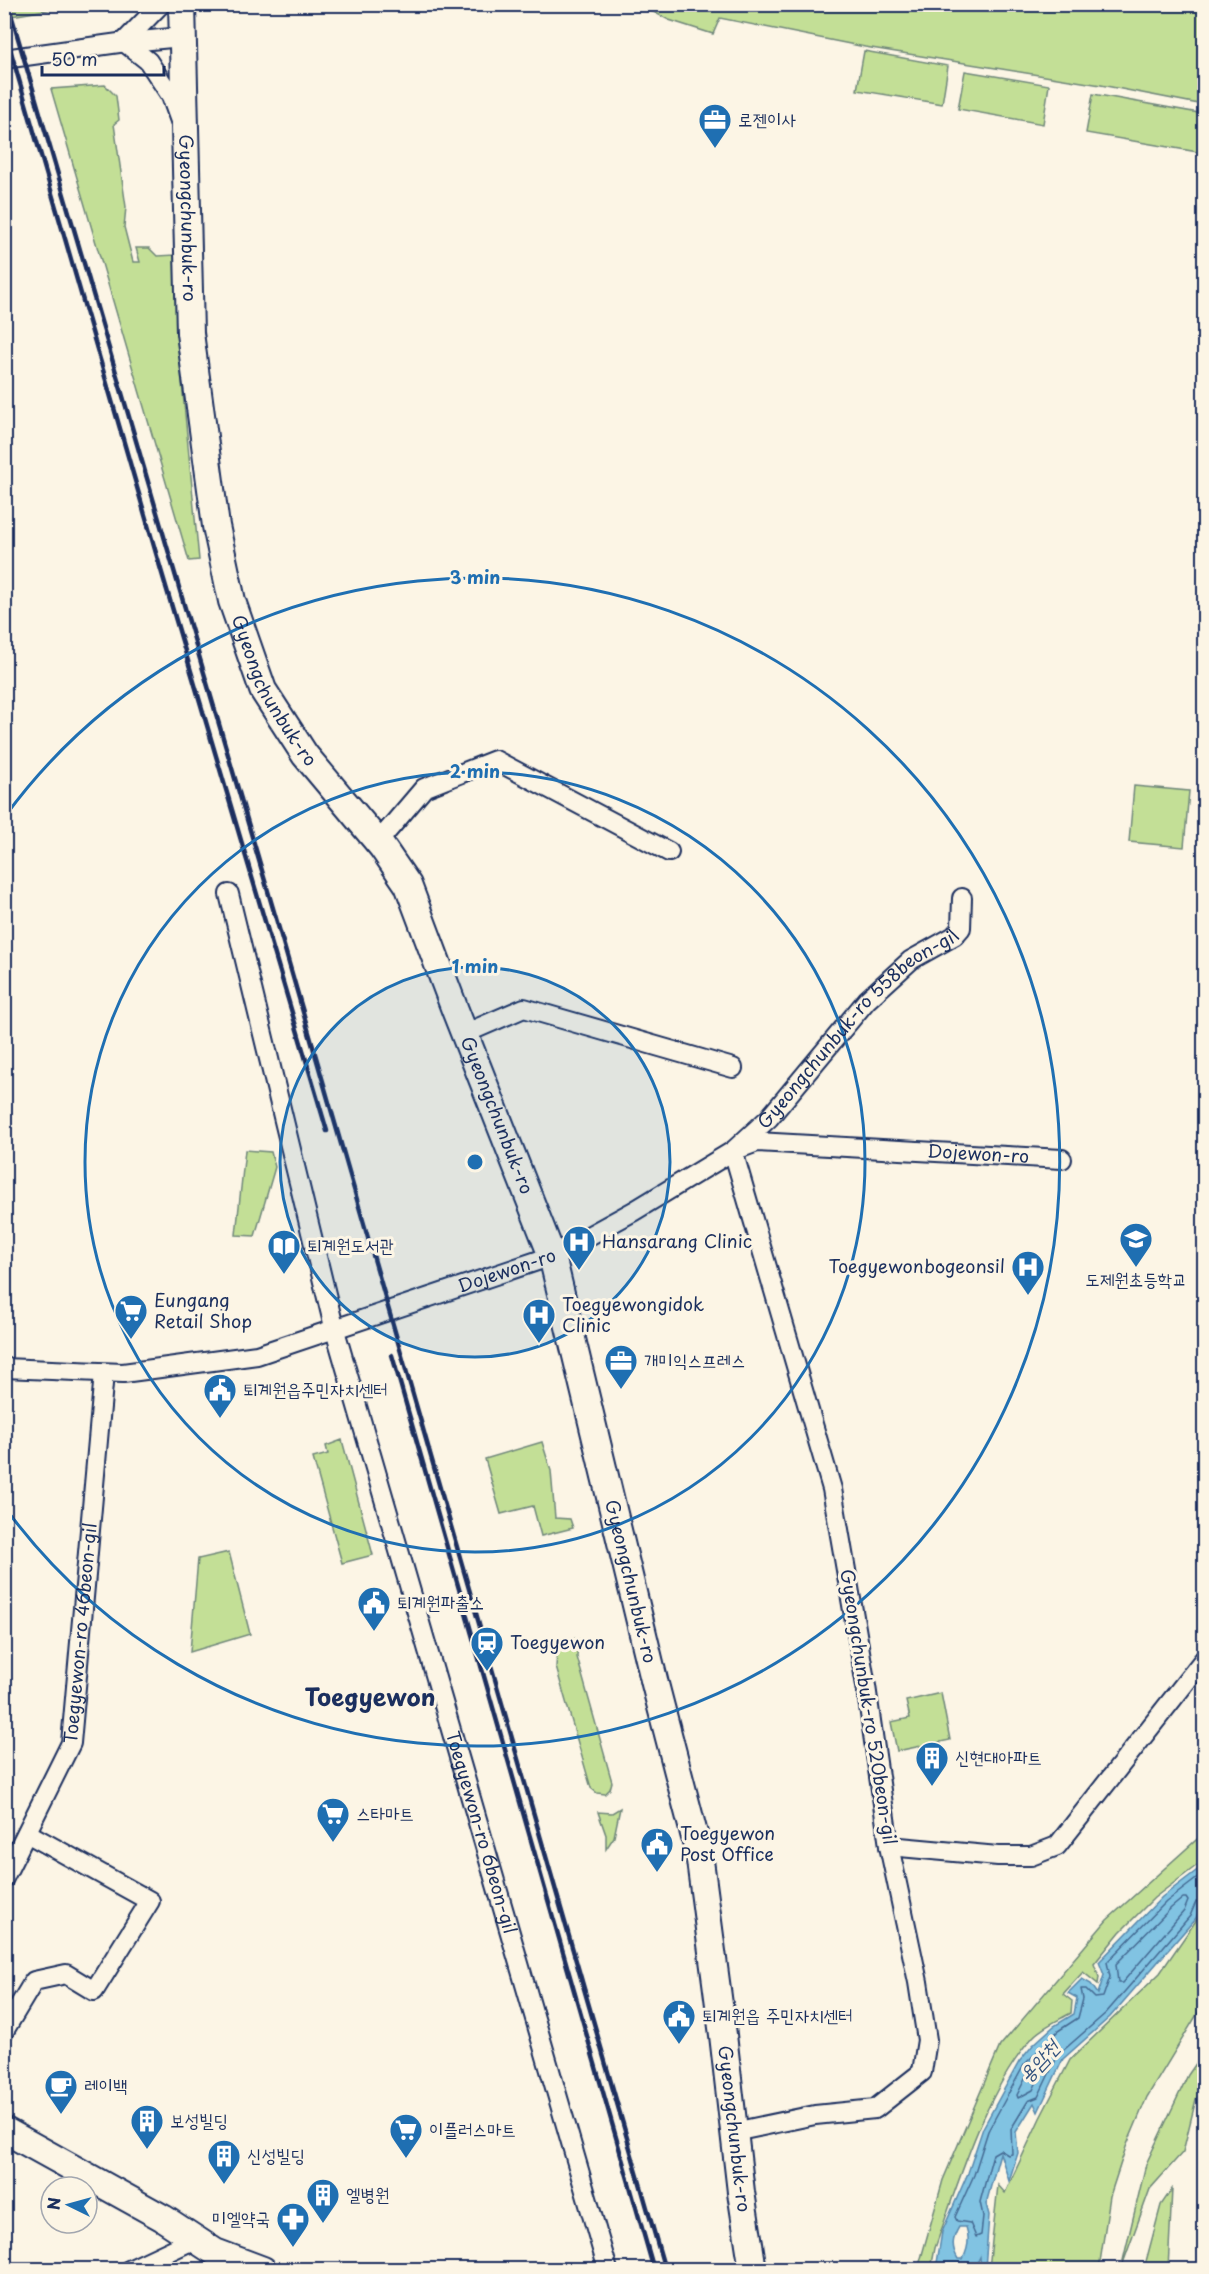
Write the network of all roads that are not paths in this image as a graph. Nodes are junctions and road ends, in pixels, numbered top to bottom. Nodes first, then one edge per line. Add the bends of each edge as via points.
1 (161, 4) edge
2 (182, 4) edge
3 (182, 37) junction
4 (124, 42) junction
5 (4, 58) edge
6 (185, 133) junction
7 (378, 842) junction
8 (669, 852) dead end
9 (230, 894) dead end
10 (962, 898) dead end
11 (464, 1034) junction
12 (733, 1068) dead end
13 (733, 1151) junction
14 (1062, 1160) dead end
15 (552, 1256) junction
16 (334, 1327) junction
17 (4, 1368) edge
18 (104, 1373) junction
19 (1204, 1659) edge
20 (27, 1833) junction
21 (889, 1846) junction
22 (4, 1878) edge
23 (4, 2031) edge
24 (4, 2130) edge
25 (734, 2132) junction
26 (195, 2239) junction
27 (236, 2266) edge
28 (129, 2270) edge
29 (263, 2270) edge
30 (608, 2270) edge
31 (753, 2270) edge

1 - 4 street
2 - 3 street, Gyeongchunbuk-ro
3 - 4 street
3 - 6 street, Gyeongchunbuk-ro
4 - 5 street
4 - 6 street via 148,62 171,96
6 - 7 street, Gyeongchunbuk-ro via 190,333 216,526 232,601 263,690 305,755
7 - 8 street via 424,788 495,760
7 - 11 street, Gyeongchunbuk-ro via 408,885
9 - 16 street, Toegyewon-ro 6beon-gil
10 - 13 street, Gyeongchunbuk-ro 558beon-gil via 961,928 954,936 911,960 867,1000 769,1118
11 - 12 street via 524,1008
11 - 15 street, Gyeongchunbuk-ro
13 - 14 street, Dojewon-ro via 757,1142
13 - 15 street, Dojewon-ro
13 - 21 street, Gyeongchunbuk-ro 520beon-gil via 831,1489
15 - 16 street, Dojewon-ro
15 - 25 street, Gyeongchunbuk-ro via 699,1853
16 - 18 street, Dojewon-ro via 257,1355
16 - 30 street, Toegyewon-ro 6beon-gil
17 - 18 street, Dojewon-ro
18 - 20 street, Toegyewon-ro 46beon-gil via 71,1743
19 - 21 street via 1057,1846 1031,1856 998,1856
20 - 22 street, Toegyewon-ro 46beon-gil
20 - 23 street via 150,1901 94,1991 66,1974 34,1981
21 - 25 street, Gyeongchunbuk-ro 520beon-gil via 927,2040 922,2072 875,2109 815,2115
24 - 26 street
25 - 31 street, Gyeongchunbuk-ro
26 - 27 street
26 - 28 street
27 - 29 street

